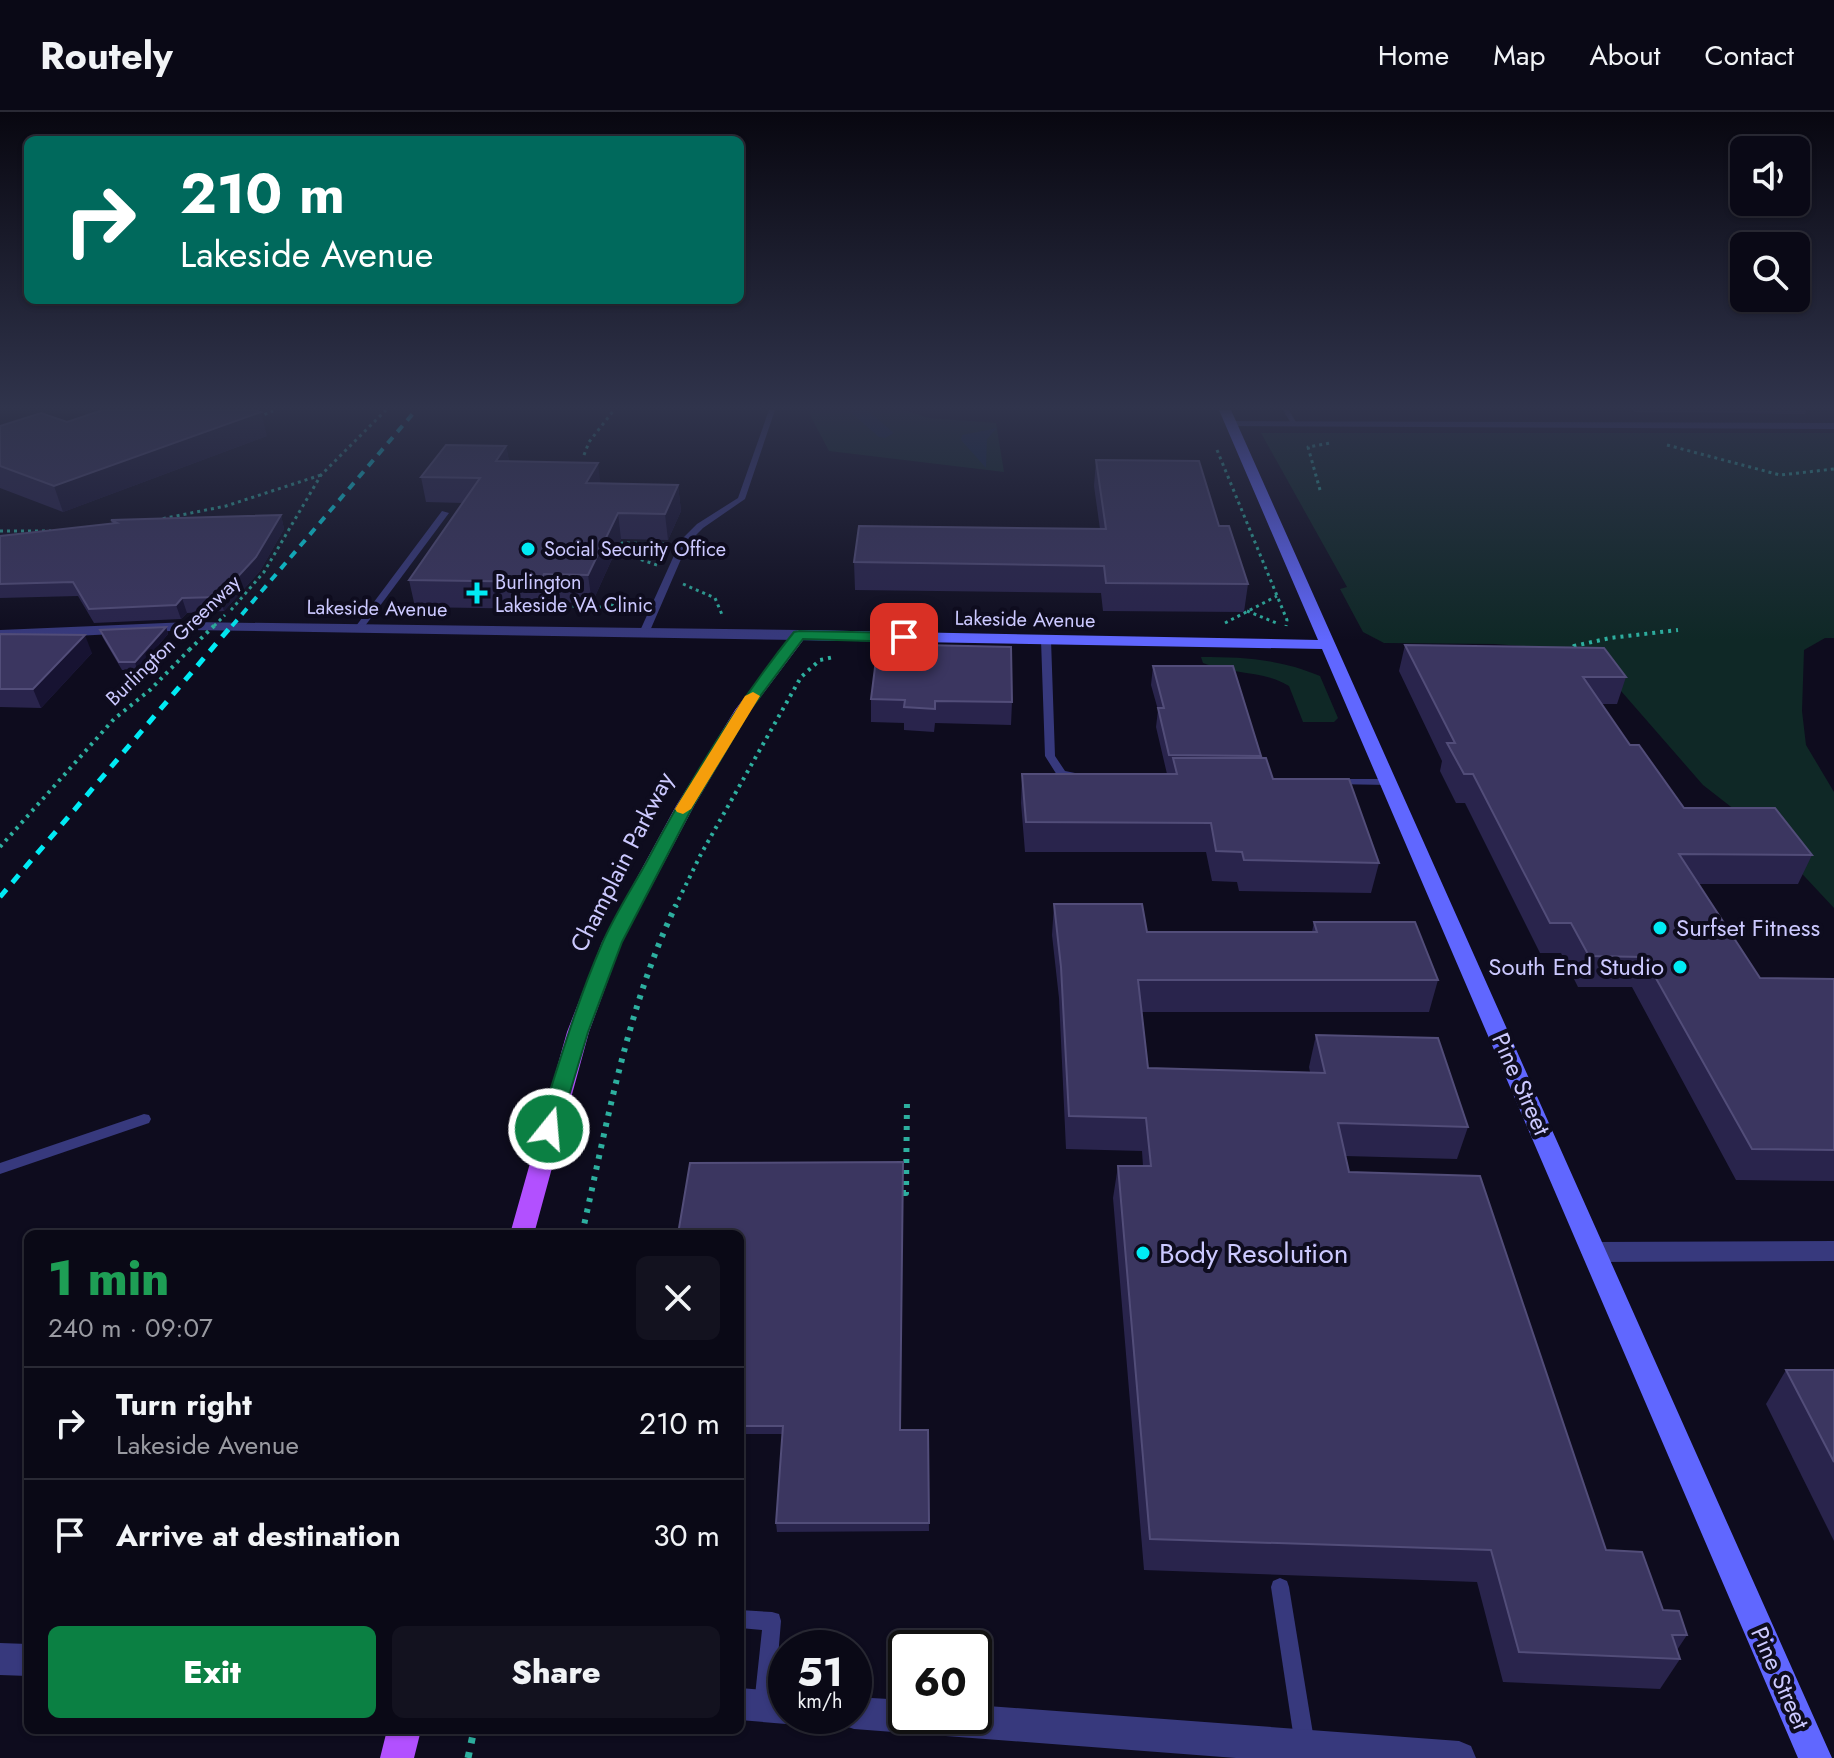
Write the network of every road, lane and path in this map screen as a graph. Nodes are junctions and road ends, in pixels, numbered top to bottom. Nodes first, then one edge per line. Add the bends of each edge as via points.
1 (285, 487) edge
2 (314, 487) edge
3 (745, 487) edge
4 (1232, 487) edge
5 (1260, 487) edge
6 (1319, 487) edge
7 (1320, 490) dead end
8 (445, 513) dead end
9 (151, 520) edge
10 (0, 531) edge
11 (62, 531) edge
12 (669, 544) dead end
13 (660, 566) dead end
14 (667, 578) junction
15 (1277, 596) junction
16 (559, 603) edge
17 (590, 608) junction
18 (630, 609) dead end
19 (565, 611) dead end
20 (1246, 611) junction
21 (723, 618) dead end
22 (1285, 627) junction
23 (359, 628) junction
24 (1232, 628) dead end
25 (1278, 628) dead end
26 (1678, 630) dead end
27 (644, 633) junction
28 (0, 635) edge
29 (799, 635) junction
30 (850, 636) junction
31 (1046, 640) junction
32 (1329, 645) junction
33 (1568, 655) edge
34 (1094, 780) edge
35 (1317, 782) edge
36 (1389, 782) junction
37 (0, 847) edge
38 (907, 1101) dead end
39 (144, 1119) dead end
40 (0, 1169) edge
41 (903, 1193) edge
42 (523, 1230) edge
43 (583, 1230) edge
44 (1834, 1251) edge
45 (1594, 1252) junction
46 (1280, 1587) dead end
47 (744, 1619) edge
48 (0, 1659) edge
49 (24, 1660) edge
50 (763, 1706) edge
51 (872, 1714) edge
52 (403, 1734) edge
53 (473, 1734) edge
54 (1305, 1747) junction
55 (397, 1758) edge
56 (468, 1758) edge
57 (1459, 1758) edge
58 (1815, 1758) edge

1 - 9 path via 226,506
2 - 37 path, Burlington Greenway, bridge via 264,572 150,690 114,719
3 - 14 lane via 741,499 691,533
4 - 15 path
5 - 32 main road, Pine Street
6 - 7 path
8 - 23 lane
10 - 11 path
12 - 13 path via 622,543 618,552
14 - 21 path via 717,597
14 - 27 lane
15 - 20 path
15 - 22 path
16 - 17 path
17 - 18 path
17 - 19 path
20 - 22 path
20 - 24 path via 1216,628
22 - 25 path
23 - 27 street, Lakeside Avenue
23 - 28 street, Lakeside Avenue via 189,626
26 - 33 path via 1598,640 1574,646
27 - 29 street, Lakeside Avenue
29 - 30 main road, Lakeside Avenue
29 - 42 main road, Champlain Parkway via 743,710 699,782 612,942 578,1032
30 - 31 main road, Lakeside Avenue
30 - 43 path via 850,653 820,660 801,677 701,854 654,951
31 - 32 main road, Lakeside Avenue
31 - 34 lane via 1050,756 1061,773
32 - 36 main road, Pine Street
35 - 36 lane
36 - 45 main road, Pine Street
38 - 41 path
39 - 40 lane
44 - 45 street
45 - 58 main road, Pine Street
46 - 54 lane
47 - 50 lane via 772,1621
48 - 49 street
51 - 54 street
52 - 55 main road
53 - 56 path
54 - 57 street

